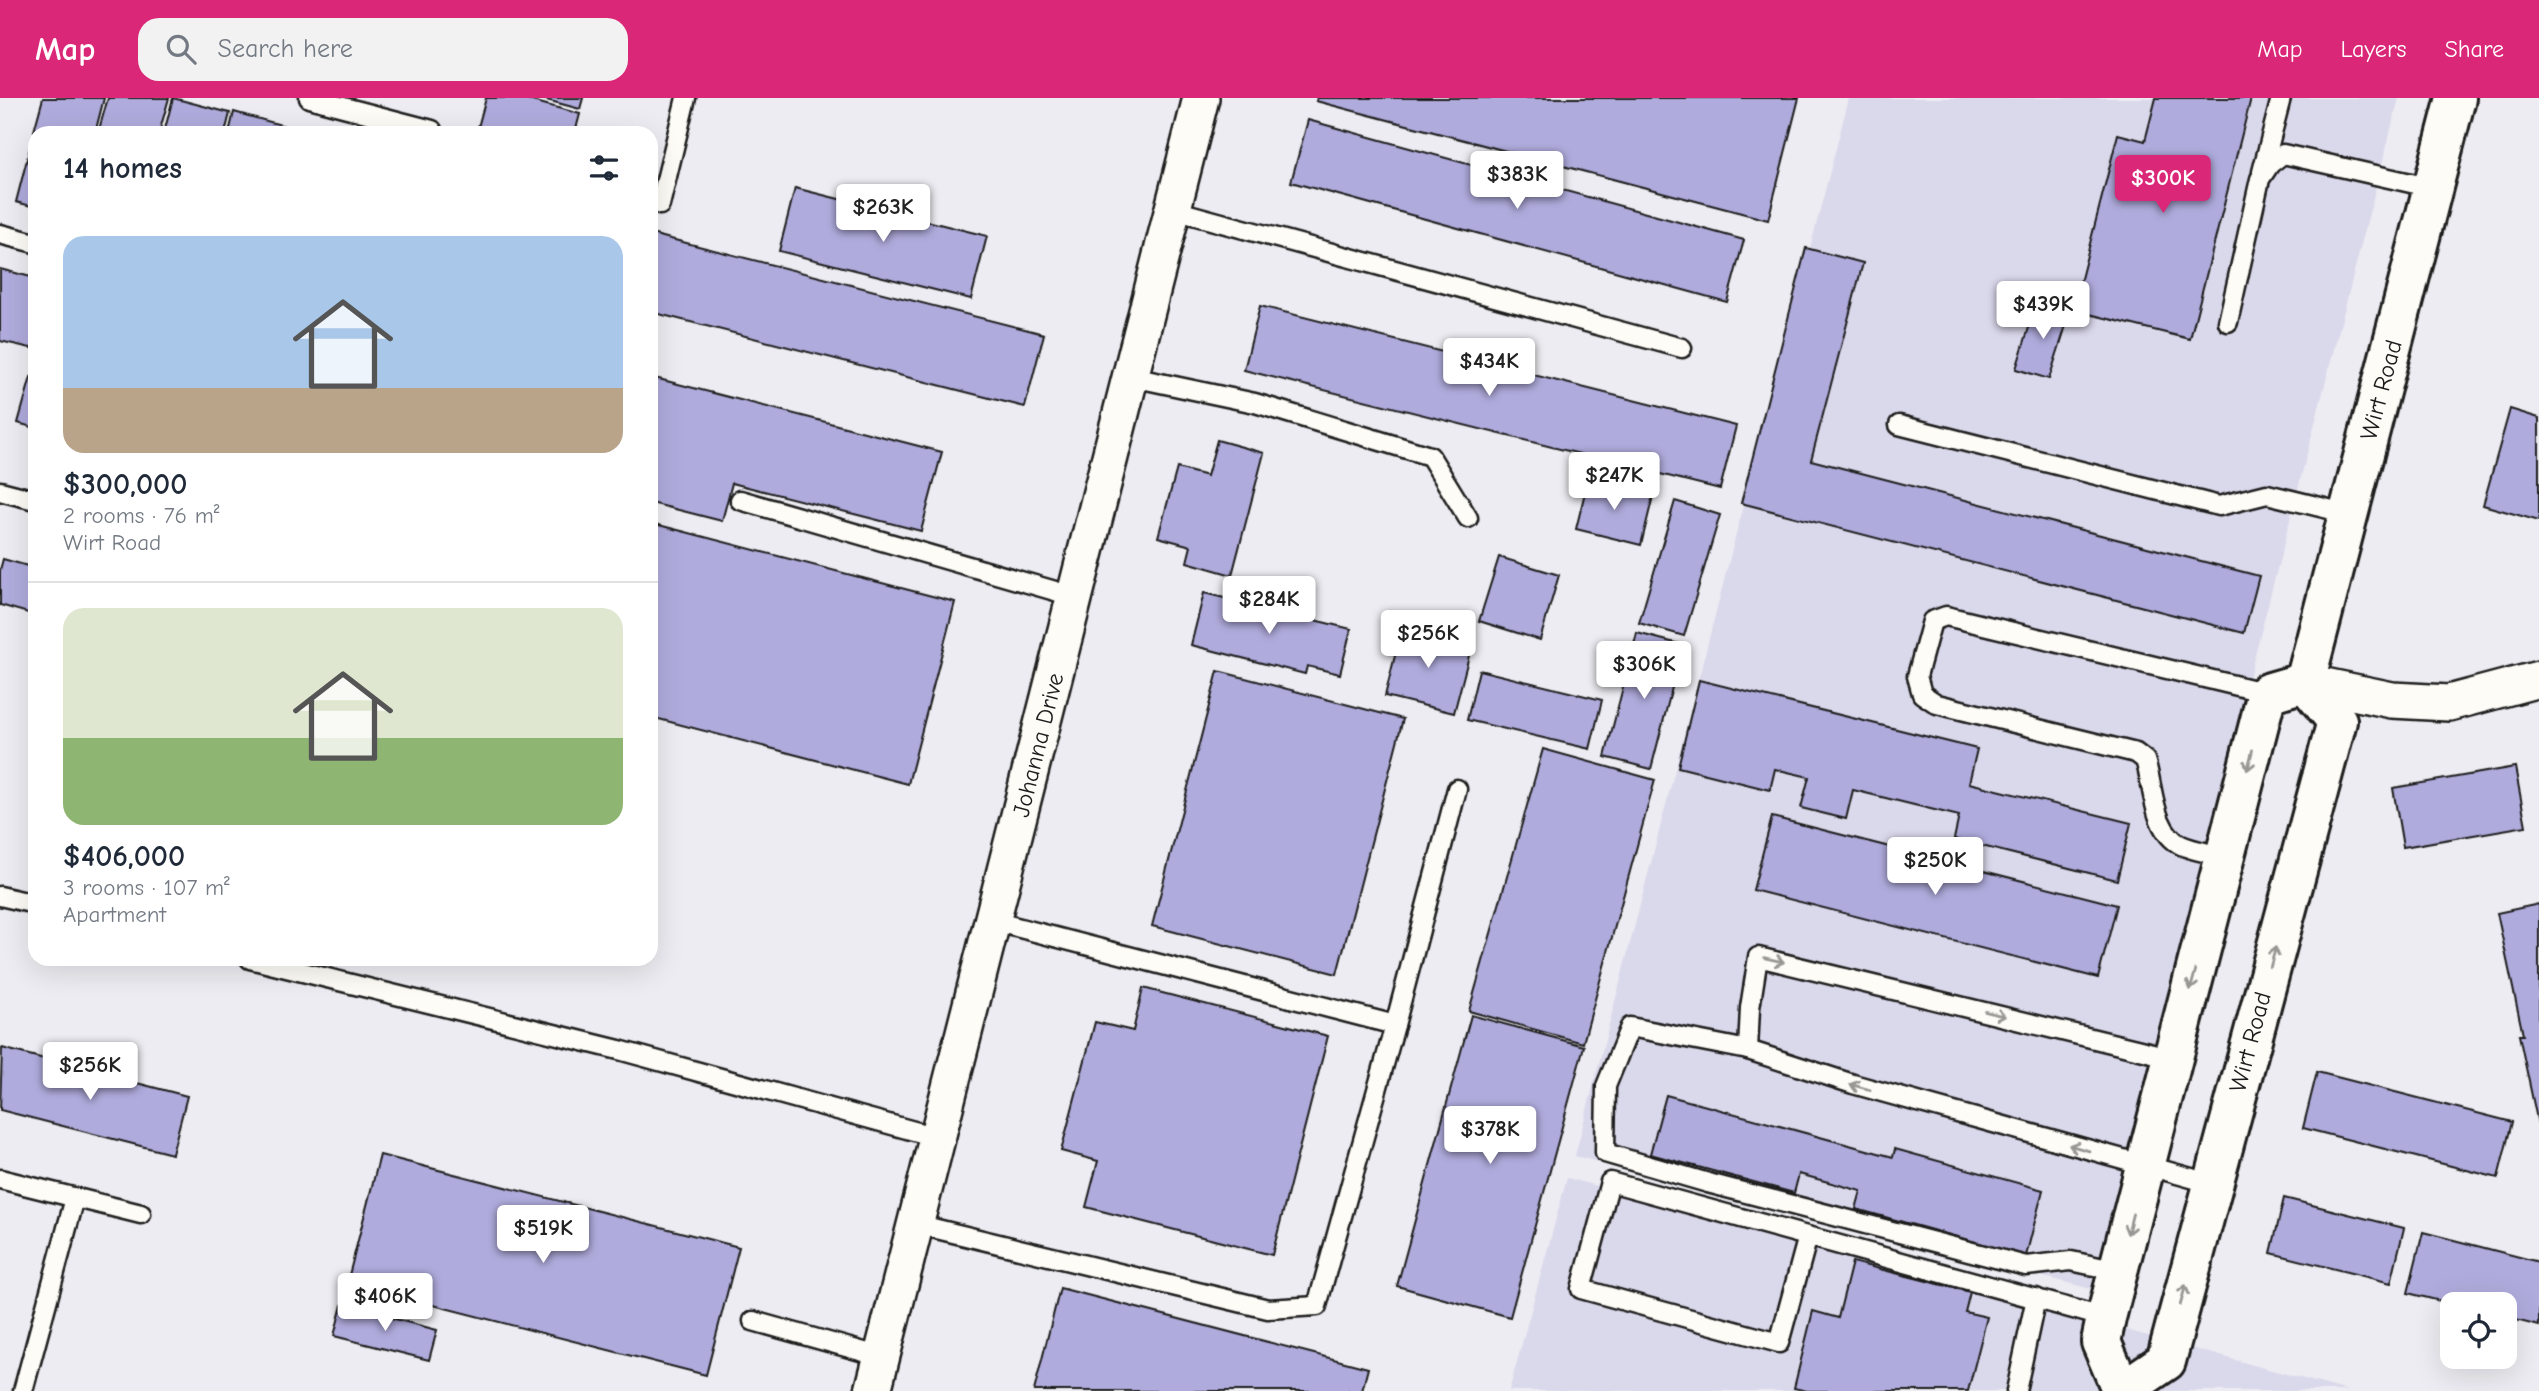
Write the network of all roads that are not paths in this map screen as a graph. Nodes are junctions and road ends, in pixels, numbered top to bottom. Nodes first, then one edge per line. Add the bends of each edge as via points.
1 (309, 98) edge
2 (686, 98) edge
3 (1199, 98) edge
4 (2281, 98) edge
5 (2456, 98) edge
6 (417, 126) edge
7 (2260, 179) junction
8 (2433, 188) junction
9 (660, 205) dead end
10 (1174, 210) junction
11 (0, 234) edge
12 (28, 241) edge
13 (2228, 322) dead end
14 (1682, 348) dead end
15 (1132, 377) junction
16 (1899, 425) dead end
17 (0, 491) edge
18 (28, 498) edge
19 (740, 500) dead end
20 (2348, 514) junction
21 (1468, 518) dead end
22 (1076, 597) junction
23 (2539, 679) edge
24 (2305, 682) junction
25 (2267, 694) junction
26 (1457, 789) dead end
27 (2225, 857) junction
28 (0, 896) edge
29 (28, 902) edge
30 (993, 922) junction
31 (278, 966) edge
32 (1395, 1025) junction
33 (1748, 1050) junction
34 (2173, 1058) junction
35 (936, 1137) junction
36 (2145, 1166) junction
37 (0, 1179) edge
38 (2213, 1184) junction
39 (75, 1198) junction
40 (141, 1214) dead end
41 (916, 1224) junction
42 (1808, 1236) junction
43 (2118, 1271) junction
44 (2036, 1298) junction
45 (2106, 1318) junction
46 (753, 1321) dead end
47 (882, 1357) junction
48 (23, 1391) edge
49 (873, 1391) edge
50 (2016, 1391) edge
51 (2122, 1391) edge

1 - 6 lane
2 - 9 lane
3 - 10 street, Johanna Drive
4 - 7 lane
5 - 8 main road, Wirt Road
7 - 8 lane via 2283,154
7 - 13 lane
8 - 20 main road, Wirt Road
10 - 14 lane
10 - 15 street, Johanna Drive
11 - 12 lane
15 - 21 lane via 1255,403 1430,457
15 - 22 street, Johanna Drive
16 - 20 lane via 2219,506 2267,494
17 - 18 lane
19 - 22 lane
20 - 24 main road, Wirt Road
22 - 30 street, Johanna Drive
23 - 24 street via 2449,703 2392,700
24 - 25 main road
38 -> 24 main road, Wirt Road via 2337,720
25 -> 27 main road, Wirt Road
25 - 27 lane via 1946,616 1932,621 1917,676 1922,694 1937,704 2136,753 2145,760 2157,812 2167,831 2180,845
26 - 32 lane
27 -> 34 main road, Wirt Road
28 - 29 lane
30 - 32 lane
30 - 35 street, Johanna Drive
31 - 35 lane via 619,1050
32 - 41 lane via 1318,1306 1268,1309
33 -> 34 lane via 1758,957
36 -> 33 lane
33 - 43 lane via 1630,1027 1606,1086 1605,1153 2026,1266 2071,1261
34 - 36 main road, Wirt Road
35 - 41 street, Johanna Drive
36 - 38 lane
36 -> 43 main road, Wirt Road
37 - 39 lane
51 -> 38 main road, Wirt Road via 2166,1361
39 - 40 lane
39 - 48 lane
41 - 47 street, Johanna Drive
42 - 42 lane via 1610,1182 1581,1289 1779,1343
42 - 44 lane
43 - 45 main road, Wirt Road
44 - 45 lane
44 - 50 lane
45 - 51 main road, Wirt Road via 2101,1342
46 - 47 lane
47 - 49 street, Johanna Drive

